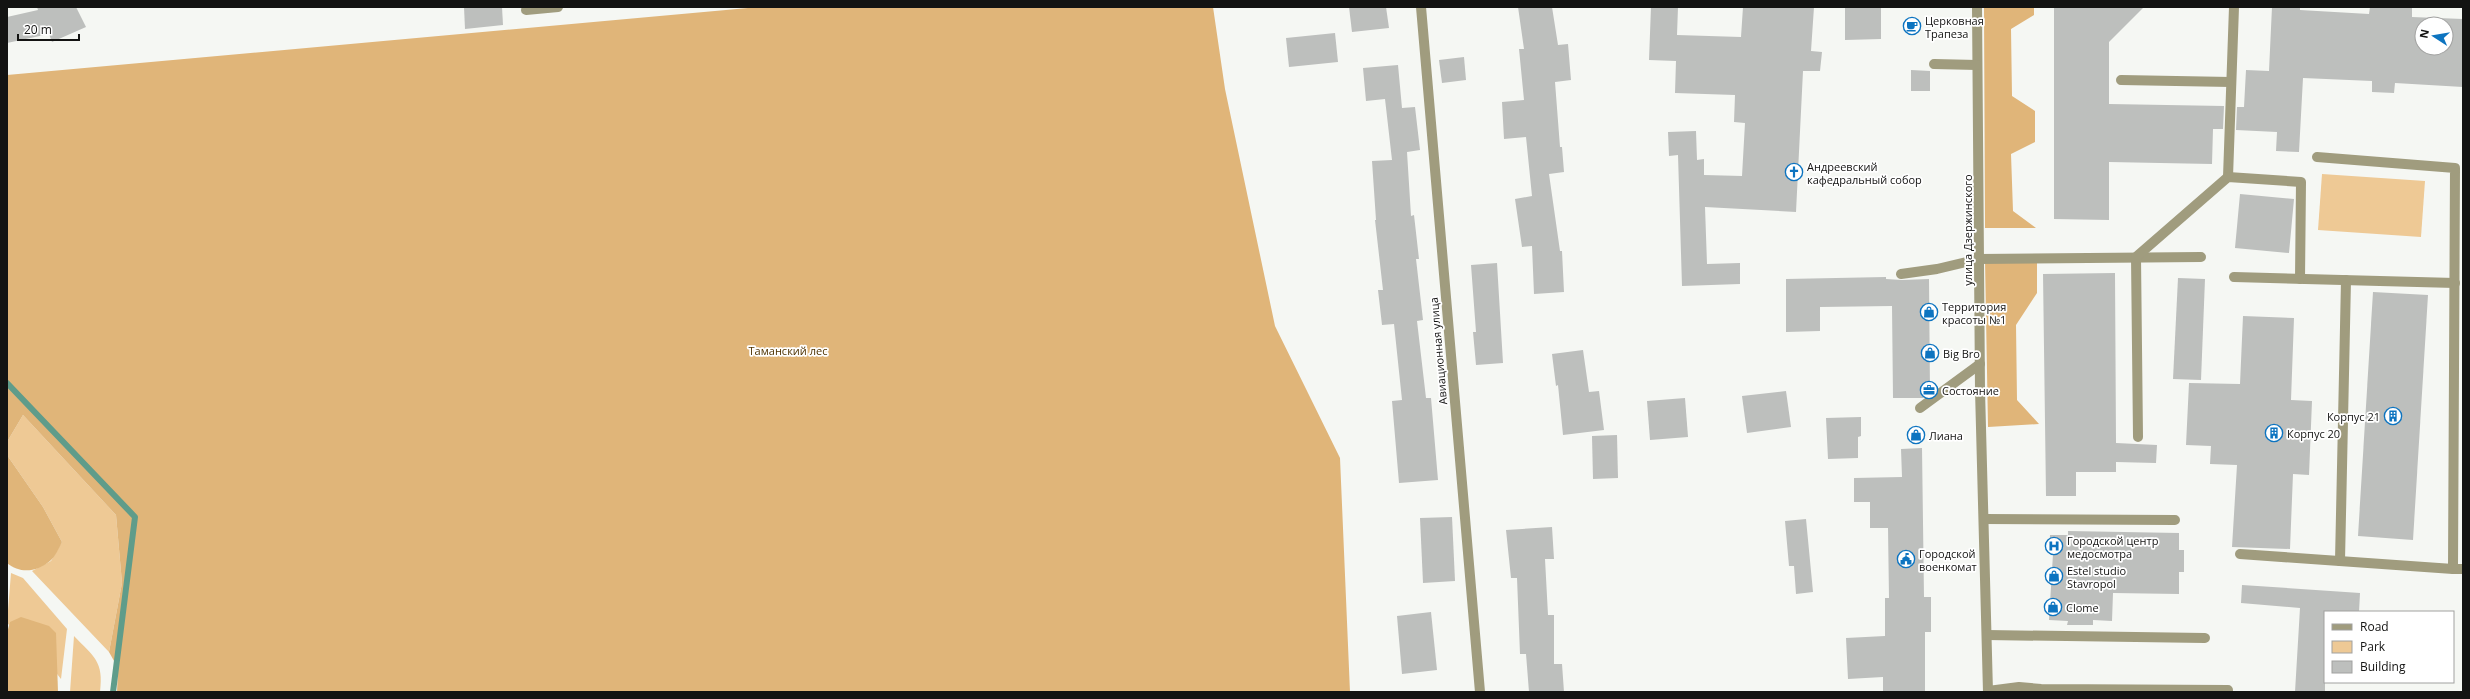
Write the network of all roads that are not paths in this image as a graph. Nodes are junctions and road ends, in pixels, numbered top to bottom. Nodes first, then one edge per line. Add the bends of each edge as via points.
1 (558, 7) edge
2 (1421, 7) edge
3 (1977, 7) edge
4 (2234, 7) edge
5 (526, 10) dead end
6 (1934, 64) dead end
7 (1977, 65) junction
8 (2121, 80) dead end
9 (2230, 82) junction
10 (2317, 157) dead end
11 (2228, 177) junction
12 (2136, 257) junction
13 (2201, 257) dead end
14 (1979, 259) junction
15 (1901, 274) dead end
16 (2234, 277) dead end
17 (2300, 279) junction
18 (2346, 280) junction
19 (2455, 283) junction
20 (1980, 364) junction
21 (1920, 408) dead end
22 (2138, 437) dead end
23 (1984, 519) junction
24 (2175, 520) dead end
25 (2240, 554) dead end
26 (2340, 561) junction
27 (2458, 569) edge
28 (1987, 635) junction
29 (2206, 638) dead end
30 (1988, 691) edge
31 (1480, 692) edge
32 (2228, 692) edge

1 - 5 street
2 - 31 street, Авиационная улица
3 - 7 street, улица Дзержинского
4 - 9 street
6 - 7 street
7 - 14 street, улица Дзержинского
8 - 9 street
9 - 11 street
10 - 19 street via 2455,168
11 - 12 street
11 - 17 street via 2301,182
12 - 13 street
12 - 14 street
12 - 22 street
14 - 15 street
14 - 20 street, улица Дзержинского
16 - 17 street
17 - 18 street
18 - 19 street
18 - 26 street
19 - 27 street
20 - 21 street
20 - 23 street, улица Дзержинского
23 - 24 street
23 - 28 street, улица Дзержинского
25 - 26 street
26 - 27 street
28 - 29 street
28 - 30 street, улица Дзержинского
30 - 32 street via 2019,687 2041,690

